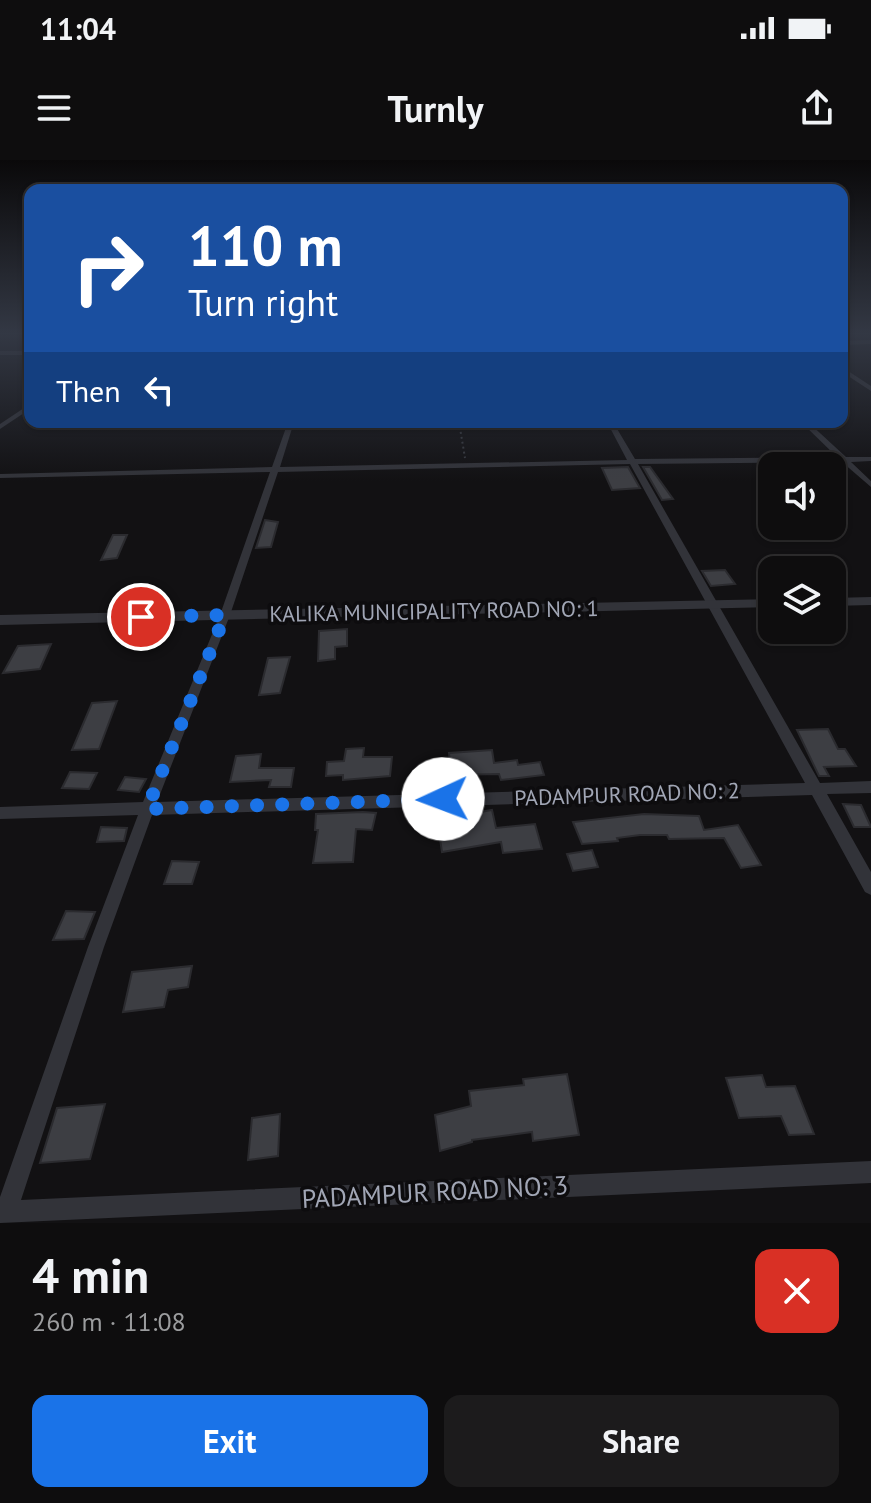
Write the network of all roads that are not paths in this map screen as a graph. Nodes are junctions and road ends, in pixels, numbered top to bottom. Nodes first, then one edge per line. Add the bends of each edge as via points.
1 (24, 410) edge
2 (0, 427) edge
3 (289, 428) edge
4 (613, 428) edge
5 (810, 428) edge
6 (836, 452) edge
7 (846, 459) edge
8 (871, 459) edge
9 (758, 460) edge
10 (632, 462) junction
11 (846, 462) edge
12 (276, 468) junction
13 (0, 476) edge
14 (871, 485) edge
15 (871, 601) edge
16 (846, 602) edge
17 (758, 603) edge
18 (714, 605) junction
19 (225, 615) junction
20 (0, 620) edge
21 (871, 787) edge
22 (817, 789) junction
23 (147, 809) junction
24 (0, 813) edge
25 (871, 887) edge
26 (871, 1172) edge
27 (2, 1216) edge

1 - 2 street
3 - 12 street
4 - 10 street
5 - 6 street
7 - 8 street
9 - 10 street
10 - 12 street
10 - 18 street
11 - 14 street
12 - 13 street
12 - 19 street
15 - 16 street
17 - 18 street, KALIKA MUNICIPALITY ROAD NO: 1
18 - 19 street, KALIKA MUNICIPALITY ROAD NO: 1
18 - 22 street
19 - 20 street, KALIKA MUNICIPALITY ROAD NO: 1
19 - 23 street
21 - 22 street, PADAMPUR ROAD NO: 2
22 - 23 street, PADAMPUR ROAD NO: 2
22 - 25 street
23 - 24 street, PADAMPUR ROAD NO: 2
23 - 27 street
26 - 27 street, PADAMPUR ROAD NO: 3

